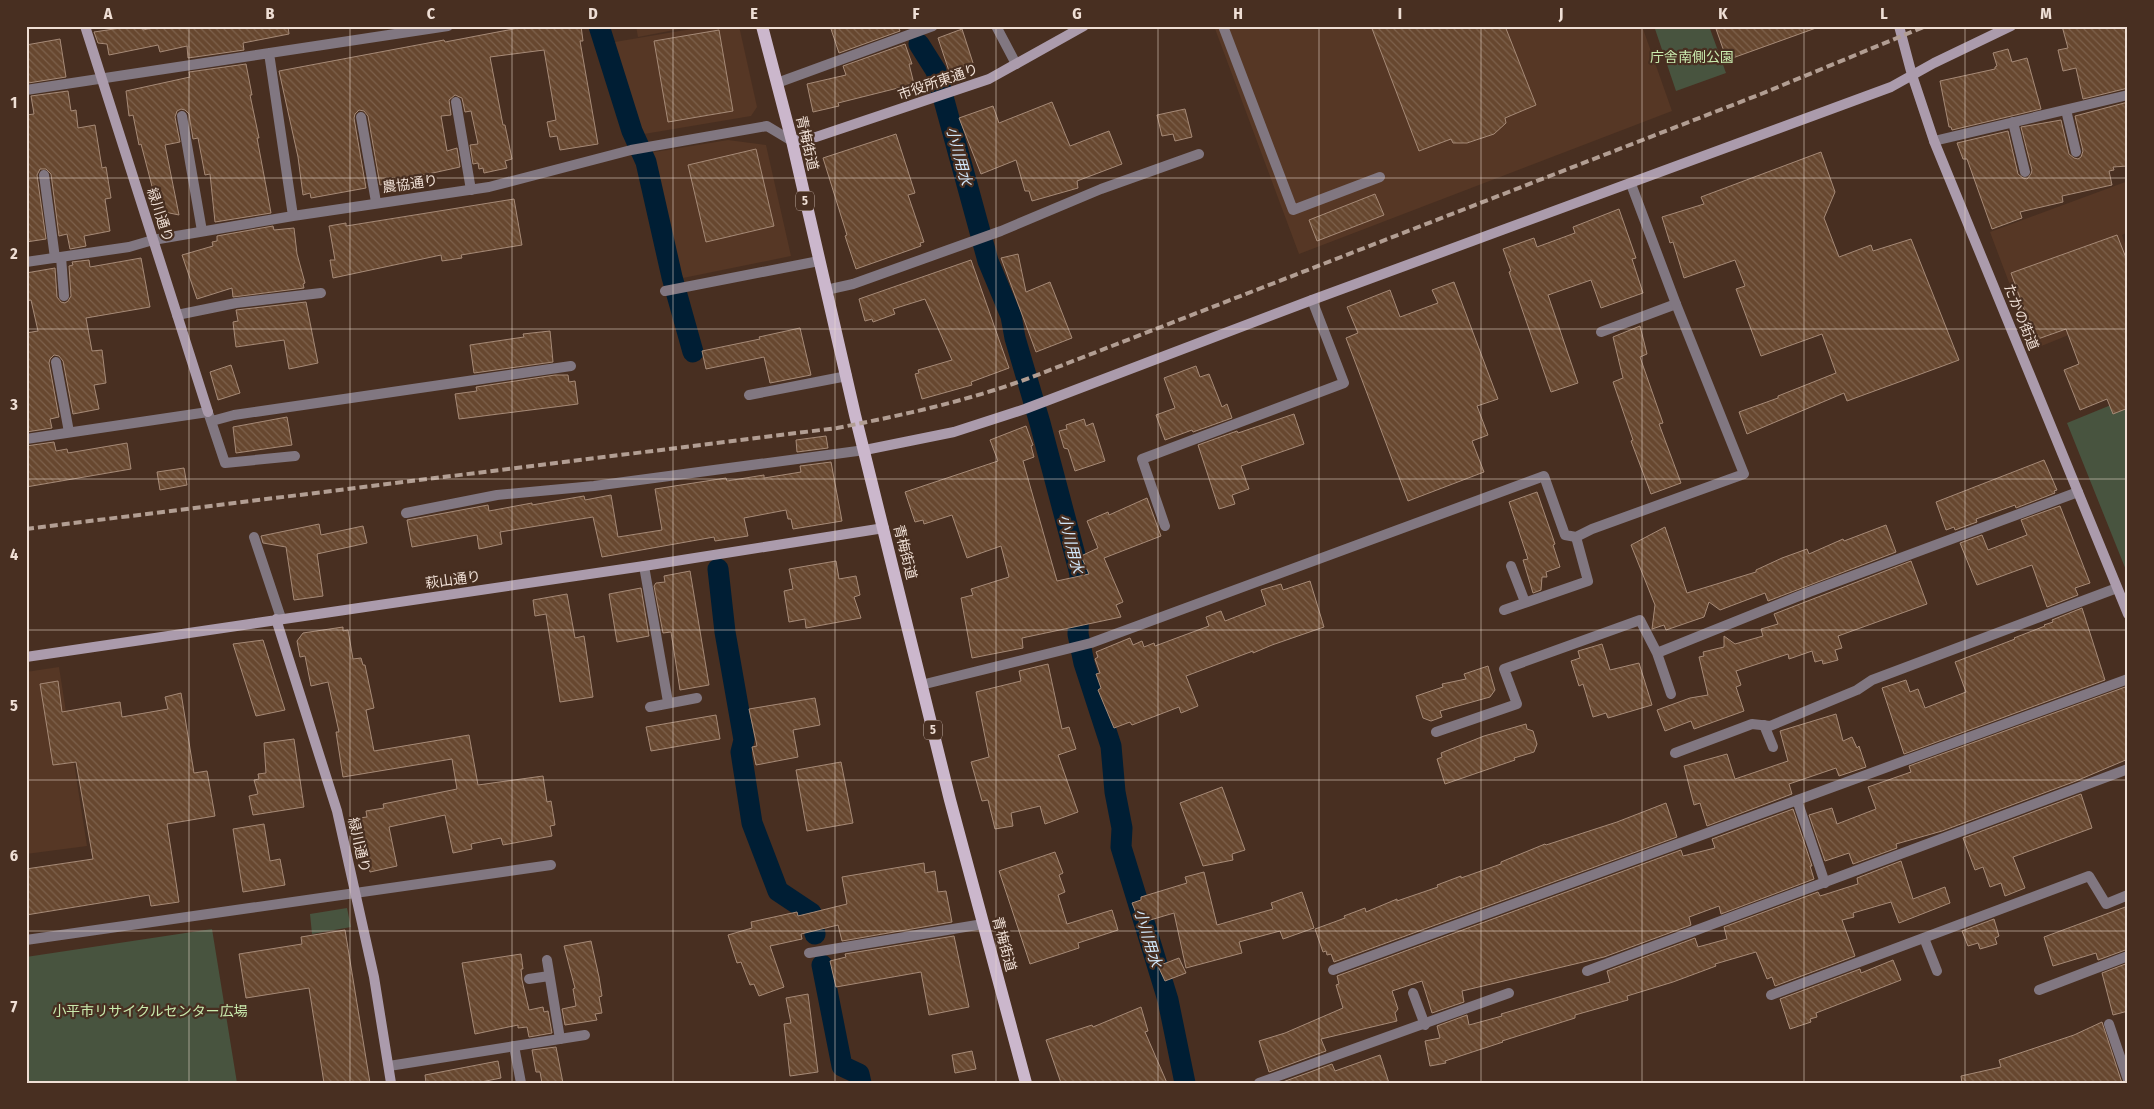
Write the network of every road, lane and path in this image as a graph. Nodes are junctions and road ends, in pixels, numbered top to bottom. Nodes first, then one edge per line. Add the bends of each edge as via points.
1 (84, 26) edge
2 (448, 26) edge
3 (762, 26) edge
4 (934, 26) edge
5 (996, 26) edge
6 (1084, 26) edge
7 (1223, 26) edge
8 (1899, 26) edge
9 (2011, 26) edge
10 (269, 53) junction
11 (1016, 64) junction
12 (1912, 75) junction
13 (102, 80) junction
14 (777, 83) junction
15 (26, 90) edge
16 (2128, 95) edge
17 (456, 102) dead end
18 (2066, 110) junction
19 (182, 116) dead end
20 (361, 117) dead end
21 (2013, 122) junction
22 (792, 141) junction
23 (1934, 141) junction
24 (2076, 152) dead end
25 (1199, 154) dead end
26 (2025, 172) dead end
27 (44, 175) dead end
28 (1380, 177) dead end
29 (1631, 184) junction
30 (471, 190) junction
31 (376, 202) junction
32 (294, 216) junction
33 (202, 231) junction
34 (153, 240) junction
35 (58, 257) junction
36 (26, 262) edge
37 (819, 262) junction
38 (826, 290) junction
39 (665, 292) dead end
40 (321, 294) dead end
41 (64, 296) dead end
42 (1312, 300) junction
43 (1676, 304) junction
44 (177, 314) junction
45 (1601, 332) dead end
46 (56, 362) dead end
47 (571, 366) dead end
48 (847, 376) junction
49 (749, 395) dead end
50 (210, 416) junction
51 (69, 432) junction
52 (26, 439) edge
53 (865, 450) junction
54 (295, 456) dead end
55 (2078, 492) junction
56 (406, 513) dead end
57 (1165, 526) dead end
58 (884, 528) junction
59 (254, 537) dead end
60 (1576, 537) junction
61 (644, 566) junction
62 (1511, 566) dead end
63 (2117, 588) junction
64 (1525, 602) junction
65 (1504, 610) dead end
66 (2128, 614) edge
67 (279, 619) junction
68 (1658, 653) junction
69 (26, 657) edge
70 (2128, 679) edge
71 (921, 685) junction
72 (1671, 694) dead end
73 (697, 698) dead end
74 (668, 702) junction
75 (650, 707) dead end
76 (1764, 725) junction
77 (1436, 732) dead end
78 (1772, 747) dead end
79 (1676, 753) dead end
80 (2128, 769) edge
81 (1797, 800) junction
82 (551, 864) dead end
83 (1826, 883) junction
84 (356, 893) junction
85 (2128, 895) edge
86 (983, 924) junction
87 (1924, 938) junction
88 (26, 940) edge
89 (809, 952) dead end
90 (2128, 956) edge
91 (547, 960) dead end
92 (1333, 970) dead end
93 (1587, 971) dead end
94 (1937, 971) dead end
95 (549, 976) junction
96 (529, 979) dead end
97 (2039, 990) dead end
98 (1413, 993) dead end
99 (1509, 994) dead end
100 (1771, 995) dead end
101 (2110, 1024) dead end
102 (1425, 1025) junction
103 (585, 1035) dead end
104 (560, 1039) junction
105 (514, 1046) junction
106 (389, 1066) junction
107 (2128, 1080) edge
108 (391, 1083) edge
109 (521, 1083) edge
110 (1026, 1083) edge
111 (1258, 1083) edge

1 - 13 street, 緑川通り
2 - 10 street
3 - 14 main road, 青梅街道 / 5
4 - 14 street
5 - 11 street
6 - 11 street, 市役所東通り
7 - 28 street via 1293,210
8 - 12 street, たかの街道
9 - 12 street
10 - 13 street
10 - 32 street
11 - 22 street, 市役所東通り via 989,79 952,93 816,137
12 - 23 street, たかの街道
12 - 29 street via 1891,88
13 - 15 street
13 - 34 street, 緑川通り
14 - 22 main road, 青梅街道 / 5
16 - 18 street
17 - 30 street
18 - 21 street
18 - 24 street
19 - 33 street
20 - 31 street
21 - 23 street
21 - 26 street
22 - 30 street, 農協通り via 766,126 631,150
22 - 37 main road, 青梅街道 / 5
23 - 55 street, たかの街道
25 - 38 street via 1001,231 853,284
27 - 35 street
29 - 42 street
29 - 43 street
30 - 31 street, 農協通り
31 - 32 street, 農協通り
32 - 33 street, 農協通り
33 - 34 street, 農協通り
34 - 35 street, 農協通り via 129,247
34 - 44 street, 緑川通り
35 - 36 street, 農協通り
35 - 41 street
37 - 38 main road, 青梅街道 / 5
37 - 39 street
38 - 48 main road, 青梅街道 / 5
40 - 44 street via 236,303
42 - 53 street via 1025,409 954,432
42 - 57 street via 1344,383 1142,459
43 - 45 street
43 - 60 street via 1744,474
44 - 50 street, 緑川通り
46 - 51 street
47 - 50 street
48 - 49 street
48 - 53 main road, 青梅街道 / 5
50 - 51 street
50 - 54 street via 225,463
51 - 52 street
53 - 56 street via 594,486 497,495
53 - 58 main road, 青梅街道 / 5
55 - 63 street, たかの街道
55 - 68 street via 1809,592
58 - 61 street, 萩山通り
58 - 71 main road, 青梅街道 / 5
59 - 67 street
60 - 64 street via 1588,581
60 - 71 street via 1564,535 1544,476 1091,643
61 - 67 street, 萩山通り
61 - 74 street
62 - 64 street
63 - 66 street, たかの街道
63 - 76 street via 1872,680 1858,690 1770,726
64 - 65 street
67 - 69 street, 萩山通り
67 - 84 street, 緑川通り via 332,791
68 - 72 street
68 - 77 street via 1640,620 1504,669 1517,704
70 - 81 street
71 - 86 main road, 青梅街道 / 5
73 - 74 street
74 - 75 street
76 - 78 street
76 - 79 street via 1752,724
80 - 83 street
81 - 83 street
81 - 92 street
82 - 84 street
83 - 93 street
84 - 88 street
84 - 106 street, 緑川通り
85 - 87 street via 2106,904 2089,876
86 - 89 street
86 - 110 main road, 青梅街道 / 5
87 - 94 street
87 - 100 street
90 - 97 street
91 - 95 street
95 - 96 street
95 - 104 street
98 - 102 street
99 - 102 street
101 - 107 street
102 - 111 street
103 - 104 street
104 - 105 street
105 - 106 street
105 - 109 street
106 - 108 street, 緑川通り

